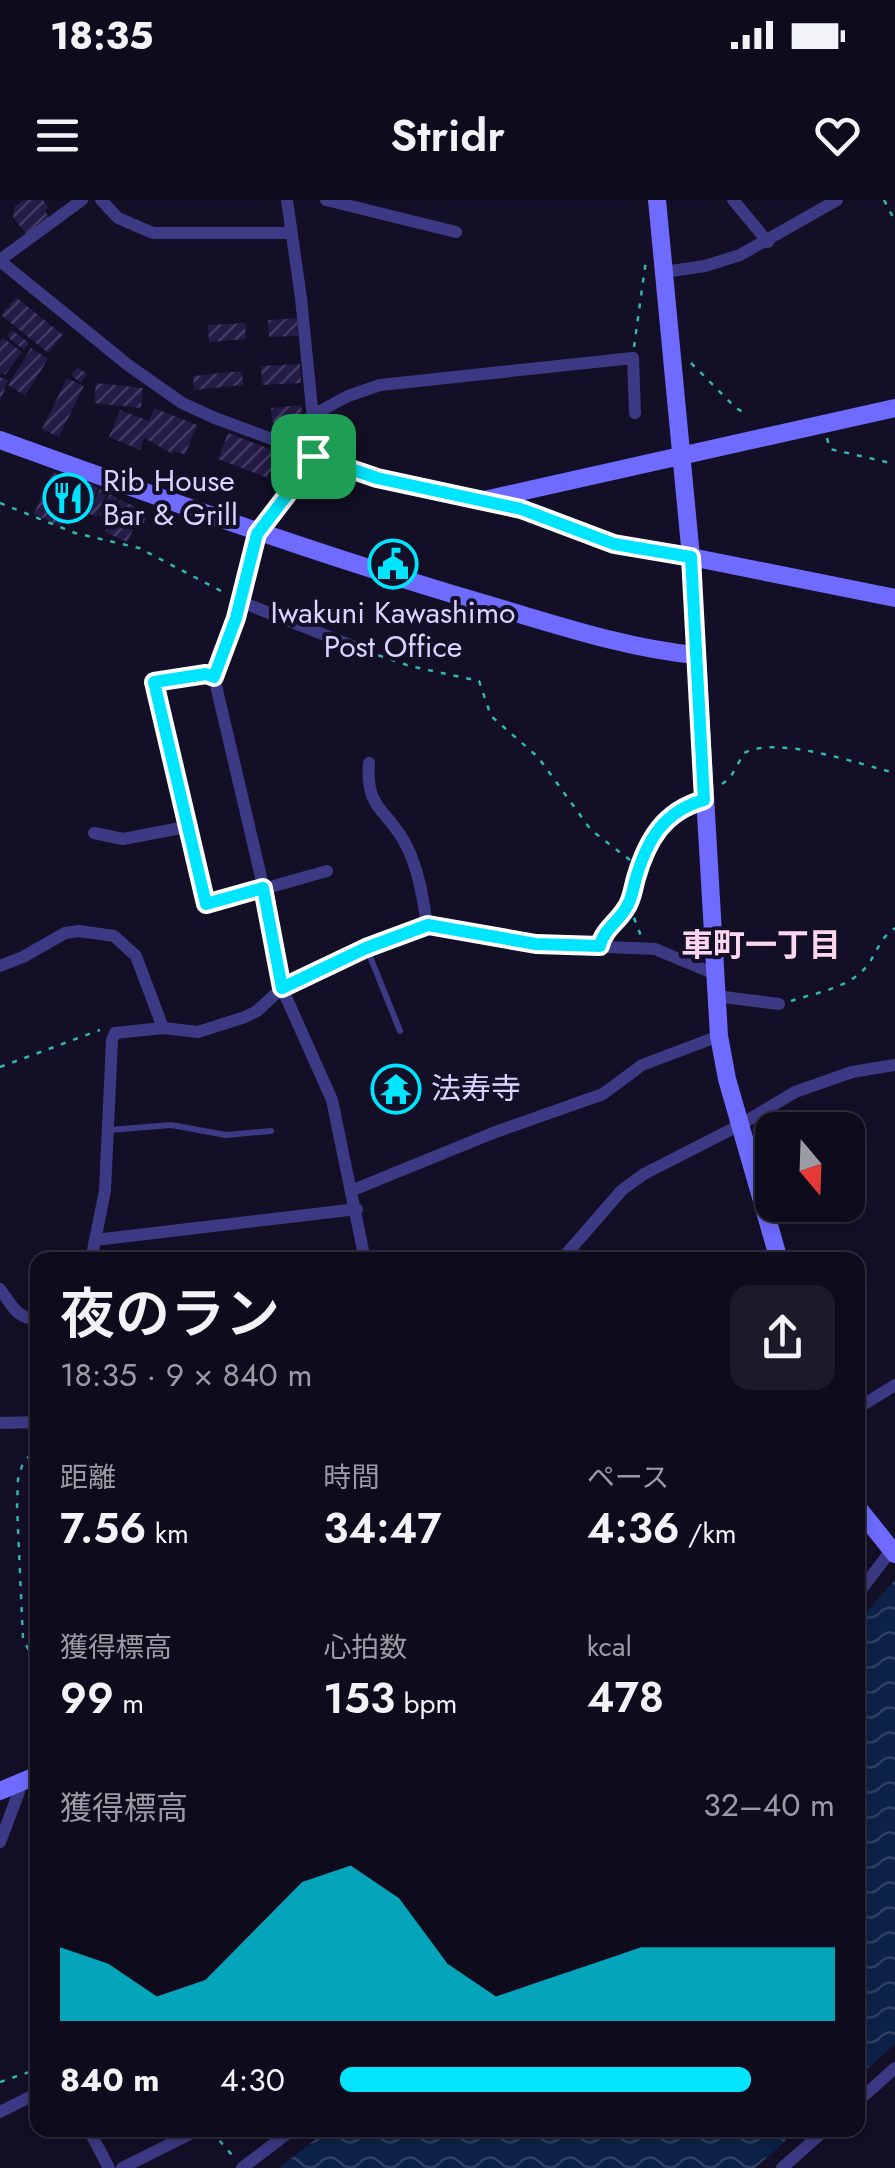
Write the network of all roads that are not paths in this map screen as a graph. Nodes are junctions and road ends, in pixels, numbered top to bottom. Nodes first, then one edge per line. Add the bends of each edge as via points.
1 (82, 200) edge
2 (101, 200) edge
3 (287, 200) edge
4 (326, 200) edge
5 (657, 200) edge
6 (734, 200) edge
7 (836, 200) edge
8 (456, 232) dead end
9 (292, 234) junction
10 (768, 242) junction
11 (0, 260) edge
12 (664, 272) junction
13 (895, 408) edge
14 (635, 413) dead end
15 (311, 416) junction
16 (0, 440) edge
17 (313, 456) junction
18 (682, 456) junction
19 (484, 500) junction
20 (257, 534) junction
21 (691, 557) junction
22 (895, 598) edge
23 (239, 601) junction
24 (355, 647) road end
25 (696, 655) junction
26 (214, 677) junction
27 (370, 763) dead end
28 (186, 827) junction
29 (94, 833) dead end
30 (327, 871) dead end
31 (263, 888) junction
32 (428, 925) junction
33 (366, 948) junction
34 (0, 966) edge
35 (716, 974) junction
36 (282, 988) junction
37 (716, 996) junction
38 (779, 1004) road end
39 (163, 1028) junction
40 (400, 1031) dead end
41 (719, 1036) junction
42 (895, 1064) edge
43 (740, 1125) junction
44 (107, 1130) junction
45 (271, 1131) dead end
46 (353, 1190) junction
47 (357, 1209) junction
48 (95, 1240) junction
49 (93, 1252) edge
50 (364, 1252) edge
51 (568, 1252) edge
52 (777, 1252) edge
53 (0, 1289) edge
54 (30, 1319) edge
55 (895, 1385) edge
56 (865, 1404) edge
57 (30, 1422) edge
58 (0, 1423) edge
59 (865, 1516) edge
60 (894, 1550) edge
61 (865, 1585) edge
62 (8, 1787) edge
63 (0, 1842) edge
64 (895, 2068) edge
65 (865, 2095) edge
66 (30, 2098) edge
67 (0, 2112) edge
68 (93, 2137) edge
69 (184, 2137) edge
70 (283, 2137) edge
71 (817, 2137) edge
72 (109, 2168) edge
73 (122, 2168) edge
74 (242, 2168) edge
75 (782, 2168) edge

1 - 11 street
2 - 9 street via 118,218 152,233
3 - 9 street
4 - 8 street
5 - 12 street
6 - 10 street
7 - 10 street
9 - 15 street
10 - 12 street via 706,266
11 - 17 street via 182,402
12 - 18 street
13 - 18 street
14 - 15 street via 633,358 380,385
15 - 17 street
16 - 20 street
17 - 19 street via 377,478
17 - 20 street
18 - 19 street
18 - 21 street
19 - 21 street via 614,544
20 - 23 street
20 - 25 street via 618,642
21 - 22 street
21 - 25 street
23 - 24 street
23 - 26 street
25 - 35 street
26 - 28 street via 154,682
26 - 31 street
27 - 32 street via 371,798 409,850
28 - 29 street via 123,839
28 - 31 street via 206,904
30 - 31 street
31 - 36 street
32 - 33 street
32 - 35 street via 536,944 642,947
33 - 36 street
33 - 40 lane
34 - 39 street via 65,934 114,936 136,956
35 - 37 street
36 - 39 street via 245,1018 198,1032
36 - 46 street via 324,1076
37 - 38 street
37 - 41 street
39 - 44 street via 116,1033 112,1040
41 - 43 street
41 - 46 street via 642,1066 603,1094
42 - 43 street via 795,1092
43 - 51 street via 622,1190
43 - 52 street
44 - 45 lane via 171,1125 226,1135
44 - 48 street
46 - 47 street
47 - 48 street
47 - 50 street
48 - 49 street
53 - 54 street via 15,1312
55 - 56 street
57 - 58 street
59 - 60 street
60 - 61 street
62 - 63 street via 19,1792
64 - 65 street
66 - 67 street
68 - 72 street
69 - 73 street
70 - 74 street
71 - 75 street

